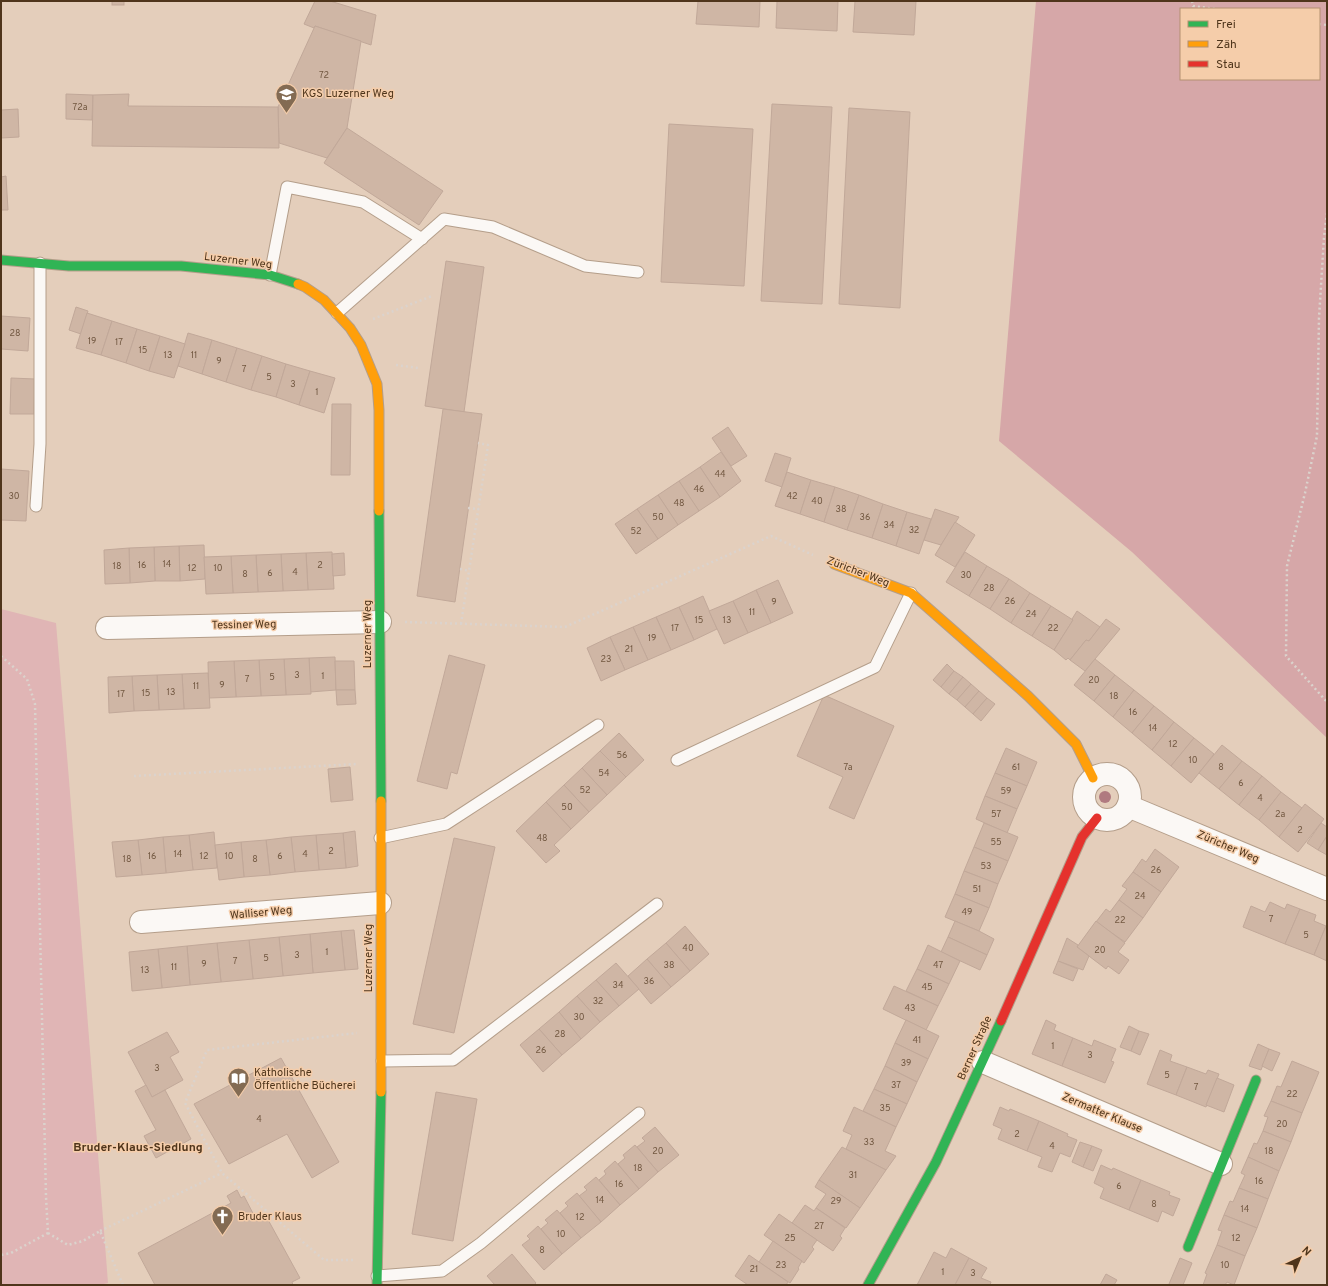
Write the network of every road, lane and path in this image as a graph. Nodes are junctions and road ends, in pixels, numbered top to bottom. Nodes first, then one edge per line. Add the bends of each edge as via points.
1 (1192, 1) edge
2 (1208, 8) edge
3 (1327, 213) edge
4 (422, 239) junction
5 (1, 260) edge
6 (36, 262) junction
7 (638, 272) dead end
8 (270, 275) junction
9 (432, 296) dead end
10 (337, 313) junction
11 (350, 328) junction
12 (478, 443) dead end
13 (36, 506) dead end
14 (468, 508) dead end
15 (479, 509) junction
16 (834, 564) joint
17 (460, 569) dead end
18 (470, 571) junction
19 (912, 592) junction
20 (380, 622) junction
21 (461, 624) junction
22 (107, 628) dead end
23 (1, 656) edge
24 (1327, 702) edge
25 (598, 725) dead end
26 (678, 760) dead end
27 (380, 762) junction
28 (134, 776) dead end
29 (1093, 778) junction
30 (1128, 806) junction
31 (1097, 818) junction
32 (380, 838) junction
33 (1327, 889) edge
34 (380, 903) junction
35 (658, 904) dead end
36 (141, 922) dead end
37 (381, 1031) junction
38 (382, 1061) junction
39 (983, 1062) junction
40 (1256, 1080) dead end
41 (639, 1113) dead end
42 (1221, 1164) junction
43 (222, 1173) junction
44 (100, 1231) junction
45 (48, 1233) junction
46 (1188, 1247) dead end
47 (1, 1255) edge
48 (378, 1259) junction
49 (377, 1280) edge
50 (123, 1285) edge
51 (868, 1285) edge

1 - 2 path via 1193,6
3 - 24 path via 1319,318 1317,436 1287,566 1286,648 1286,656
4 - 7 lane via 444,219 494,227 585,266
4 - 8 lane via 363,202 288,187
4 - 10 lane
5 - 6 street, Luzerner Weg
6 - 8 street, Luzerner Weg via 69,266 181,266
6 - 13 lane via 40,444
8 - 10 street, Luzerner Weg via 304,287 324,300
9 - 11 path
10 - 11 street, Luzerner Weg
11 - 20 street, Luzerner Weg via 361,345 377,384
12 - 15 path via 488,445
14 - 15 path
15 - 18 path
16 - 19 street, Züricher Weg
16 - 21 path, Züricher Weg via 771,536 565,626
17 - 18 path
18 - 21 path
19 - 26 lane via 875,666
19 - 29 street, Züricher Weg via 1028,696 1076,744
20 - 21 path
20 - 22 street, Tessiner Weg
20 - 27 street, Luzerner Weg
23 - 45 path via 27,678 35,704
25 - 32 lane via 446,824
27 - 28 path
27 - 32 street, Luzerner Weg
29 - 30 street via 1104,773 1119,777 1129,790
29 - 31 street via 1087,784 1083,799 1090,813
30 - 31 street via 1120,816 1113,819
30 - 33 street, Züricher Weg
31 - 39 street, Berner Straße via 1082,837
32 - 34 street, Luzerner Weg
34 - 36 street, Walliser Weg
34 - 37 street, Luzerner Weg
35 - 38 lane via 453,1060
37 - 38 street, Luzerner Weg
37 - 43 path via 207,1050 185,1103
38 - 48 street, Luzerner Weg
39 - 42 street, Zermatter Klause
39 - 51 street, Berner Straße via 936,1162
40 - 42 street
41 - 49 lane via 481,1243 442,1271
42 - 46 street
43 - 44 path
43 - 48 path via 324,1260
44 - 45 path via 68,1246
44 - 50 path
45 - 47 path via 11,1253
48 - 49 street, Luzerner Weg

